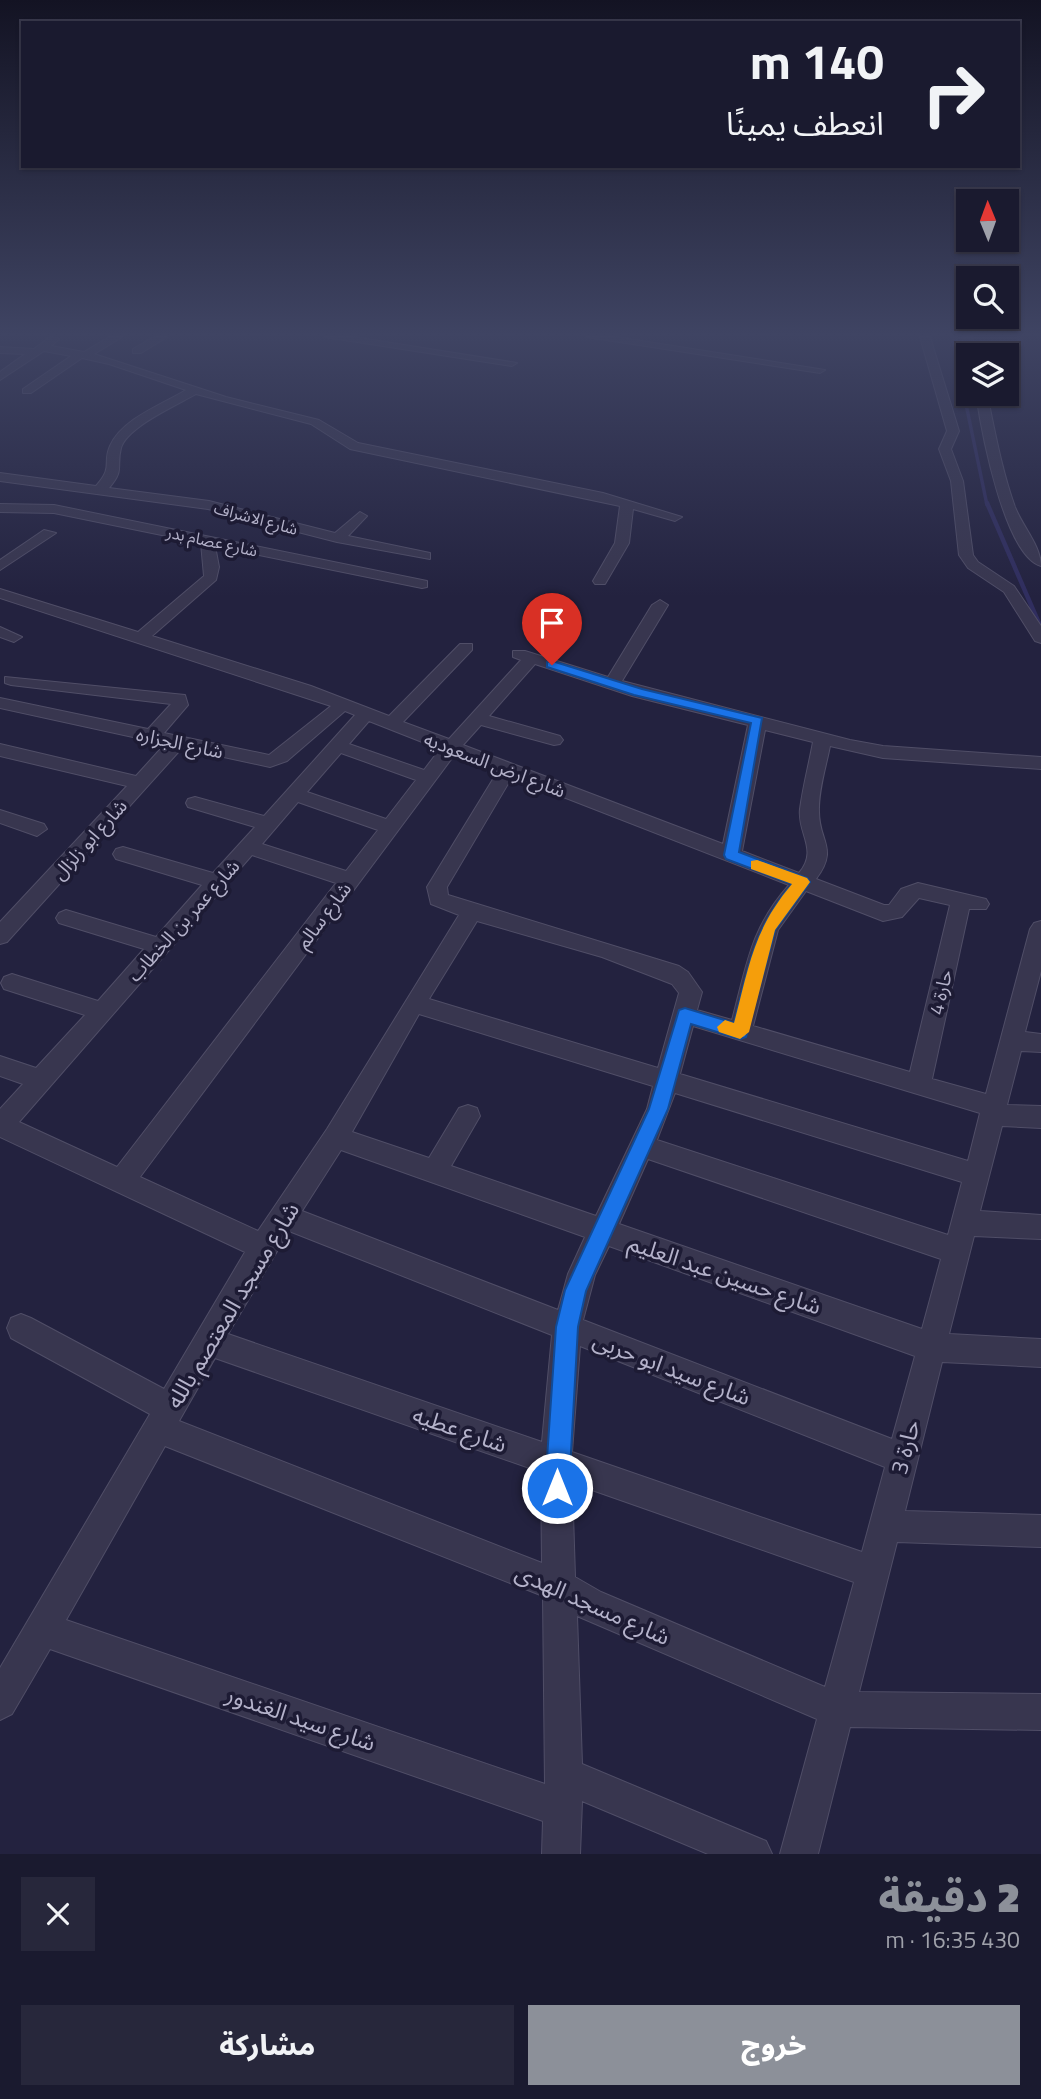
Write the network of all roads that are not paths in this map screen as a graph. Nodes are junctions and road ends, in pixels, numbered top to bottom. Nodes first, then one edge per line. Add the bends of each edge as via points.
1 (138, 424) edge
2 (317, 424) edge
3 (951, 424) edge
4 (988, 424) edge
5 (0, 477) edge
6 (84, 488) junction
7 (100, 490) junction
8 (627, 504) junction
9 (0, 508) edge
10 (54, 509) junction
11 (360, 516) dead end
12 (675, 517) dead end
13 (29, 526) dead end
14 (49, 533) dead end
15 (337, 538) junction
16 (207, 540) junction
17 (425, 556) dead end
18 (1041, 562) edge
19 (0, 566) edge
20 (600, 581) dead end
21 (422, 584) dead end
22 (0, 593) edge
23 (660, 605) dead end
24 (140, 638) junction
25 (1041, 638) edge
26 (466, 647) dead end
27 (11, 680) dead end
28 (612, 684) junction
29 (0, 703) edge
30 (342, 705) junction
31 (366, 714) junction
32 (477, 718) junction
33 (758, 721) junction
34 (391, 724) junction
35 (151, 736) junction
36 (822, 739) junction
37 (554, 740) dead end
38 (178, 741) junction
39 (338, 746) junction
40 (451, 747) junction
41 (0, 750) edge
42 (1041, 763) edge
43 (508, 769) junction
44 (427, 778) junction
45 (140, 783) junction
46 (295, 794) junction
47 (195, 803) dead end
48 (4, 823) edge
49 (268, 824) junction
50 (390, 827) junction
51 (37, 828) dead end
52 (248, 846) junction
53 (123, 854) dead end
54 (732, 855) junction
55 (349, 880) junction
56 (217, 882) junction
57 (802, 882) junction
58 (970, 902) joint
59 (472, 912) junction
60 (66, 918) dead end
61 (1041, 929) edge
62 (0, 936) edge
63 (160, 946) junction
64 (1034, 979) edge
65 (12, 983) dead end
66 (414, 1003) junction
67 (102, 1011) junction
68 (685, 1015) junction
69 (740, 1032) junction
70 (1011, 1041) junction
71 (1041, 1043) edge
72 (0, 1066) edge
73 (41, 1080) junction
74 (668, 1081) junction
75 (919, 1084) junction
76 (992, 1111) junction
77 (468, 1116) dead end
78 (1041, 1117) edge
79 (0, 1126) edge
80 (336, 1136) junction
81 (643, 1146) junction
82 (434, 1172) junction
83 (976, 1175) junction
84 (123, 1180) junction
85 (285, 1217) junction
86 (963, 1223) junction
87 (1041, 1227) edge
88 (602, 1231) junction
89 (263, 1247) junction
90 (956, 1251) junction
91 (567, 1327) junction
92 (21, 1328) dead end
93 (207, 1341) junction
94 (931, 1347) junction
95 (1041, 1353) edge
96 (163, 1418) junction
97 (902, 1458) junction
98 (556, 1463) junction
99 (884, 1526) junction
100 (1041, 1531) edge
101 (872, 1572) junction
102 (561, 1587) junction
103 (41, 1629) junction
104 (0, 1702) edge
105 (836, 1709) junction
106 (1041, 1712) edge
107 (562, 1791) junction
108 (561, 1854) edge
109 (753, 1854) edge
110 (799, 1854) edge

1 - 7 street via 125,431 114,448 114,474
2 - 8 street via 354,446
3 - 25 street via 953,431 945,449 957,481 966,555 973,565 1009,589
4 - 18 street via 1006,498 1033,555
5 - 6 street, شارع الاشراف
6 - 7 street, شارع الاشراف
6 - 10 street
7 - 15 street, شارع الاشراف via 209,505
8 - 12 street
8 - 20 street via 622,543
9 - 10 street, شارع عصام بدر
10 - 13 street
10 - 16 street, شارع عصام بدر
11 - 15 street
14 - 19 street
15 - 17 street, شارع الاشراف
16 - 21 street, شارع عصام بدر
16 - 24 street via 211,577
22 - 24 street, شارع ارض السعوديه
23 - 28 street
24 - 30 street, شارع ارض السعوديه
26 - 34 street
27 - 35 street via 179,699 180,705
28 - 32 street, شارع سالم via 524,656
28 - 33 street
29 - 35 street, شارع الجزاره
30 - 31 street, شارع ارض السعوديه
30 - 38 street, شارع الجزاره via 273,761
31 - 34 street, شارع ارض السعوديه
31 - 39 street, شارع عمر بن الخطاب
32 - 37 street
32 - 40 street, شارع سالم
33 - 36 street
33 - 54 street
34 - 40 street, شارع ارض السعوديه
35 - 38 street, شارع الجزاره
36 - 42 street via 883,752
36 - 57 street via 810,813 819,849
38 - 45 street, شارع ابو زلزال
39 - 44 street
39 - 46 street, شارع عمر بن الخطاب
40 - 43 street, شارع ارض السعوديه
40 - 44 street, شارع سالم
41 - 45 street
43 - 54 street, شارع ارض السعوديه
43 - 59 street via 437,887 442,902
44 - 50 street, شارع سالم
45 - 62 street, شارع ابو زلزال
46 - 49 street, شارع عمر بن الخطاب
46 - 50 street
47 - 49 street
48 - 51 street
49 - 52 street, شارع عمر بن الخطاب
50 - 55 street, شارع سالم
52 - 55 street
52 - 56 street, شارع عمر بن الخطاب
53 - 56 street
54 - 57 street, شارع ارض السعوديه
55 - 84 street, شارع سالم
56 - 63 street, شارع عمر بن الخطاب
57 - 58 street, شارع ارض السعوديه via 887,914 918,890
57 - 69 street via 767,930
58 - 75 street, حارة 4
59 - 66 street, شارع مسجد المعتصم بالله
59 - 68 street via 671,972 691,992
60 - 63 street
61 - 64 street, حارة 3
63 - 67 street, شارع عمر بن الخطاب
64 - 70 street, حارة 3
65 - 67 street
66 - 74 street
66 - 80 street, شارع مسجد المعتصم بالله
67 - 73 street, شارع عمر بن الخطاب
68 - 69 street
68 - 74 street
69 - 75 street
70 - 71 street
70 - 76 street, حارة 3
72 - 73 street
73 - 79 street, شارع عمر بن الخطاب
74 - 81 street
74 - 83 street
75 - 76 street
76 - 78 street
76 - 83 street, حارة 3
77 - 82 street
79 - 84 street
80 - 82 street, شارع حسين عبد العليم
80 - 85 street, شارع مسجد المعتصم بالله
81 - 88 street
81 - 90 street
82 - 88 street, شارع حسين عبد العليم
83 - 86 street, حارة 3
84 - 89 street
85 - 89 street, شارع مسجد المعتصم بالله
85 - 91 street, شارع سيد ابو حربى
86 - 87 street
86 - 90 street, حارة 3
88 - 91 street via 575,1290
88 - 94 street, شارع حسين عبد العليم
89 - 93 street, شارع مسجد المعتصم بالله
90 - 94 street, حارة 3
91 - 97 street, شارع سيد ابو حربى
91 - 98 street
92 - 96 street, شارع مسجد الهدى
93 - 96 street, شارع مسجد المعتصم بالله
93 - 98 street, شارع عطيه
94 - 95 street, شارع حسين عبد العليم
94 - 97 street, حارة 3
96 - 102 street, شارع مسجد الهدى
96 - 103 street, شارع مسجد المعتصم بالله
97 - 99 street, حارة 3
98 - 101 street, شارع عطيه
98 - 102 street
99 - 100 street
99 - 101 street, حارة 3
101 - 105 street, حارة 3
102 - 105 street, شارع مسجد الهدى via 589,1604
102 - 107 street
103 - 104 street, شارع مسجد المعتصم بالله
103 - 107 street, شارع سيد الغندور
105 - 106 street, شارع مسجد الهدى
105 - 110 street, حارة 3
107 - 108 street
107 - 109 street, شارع سيد الغندور

